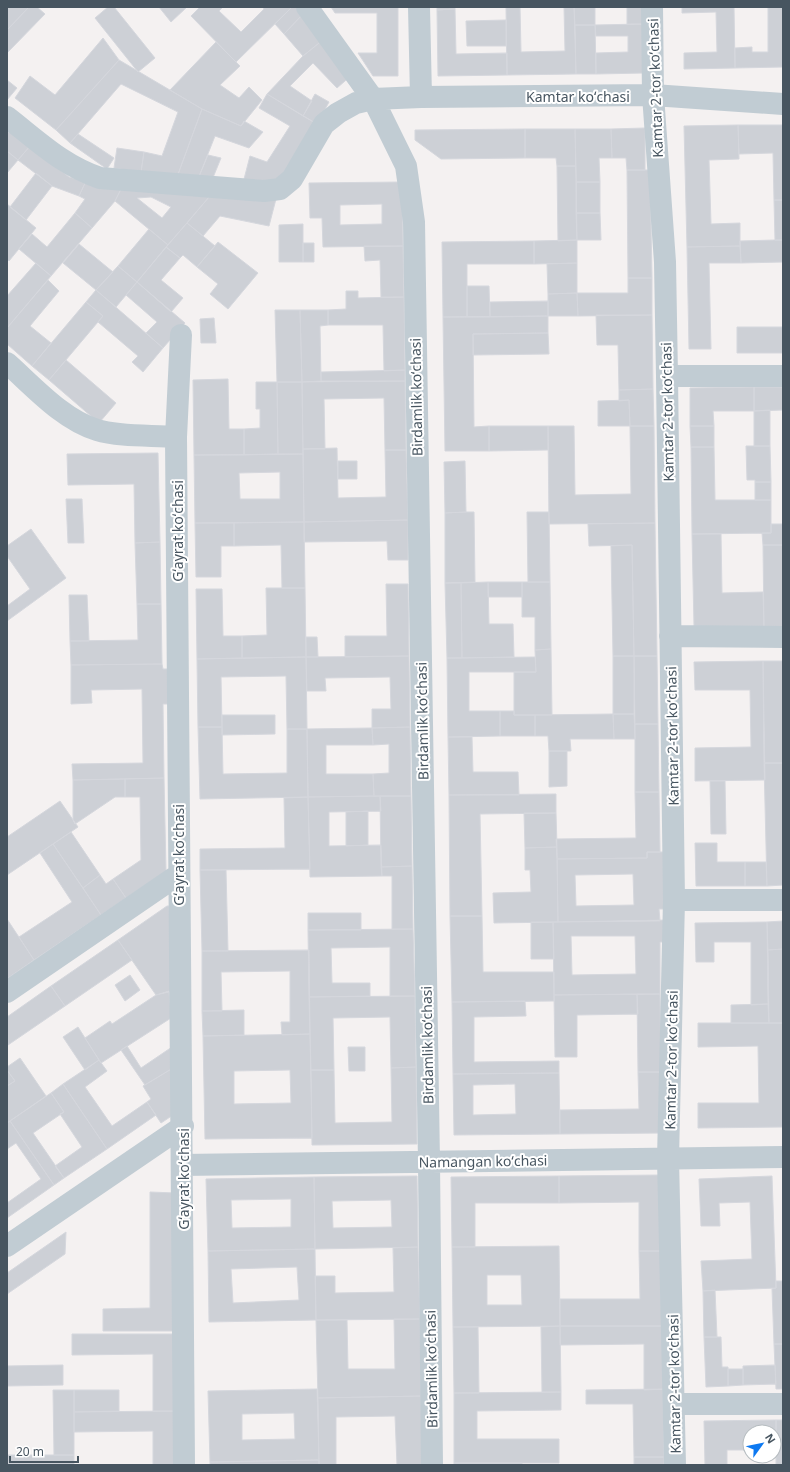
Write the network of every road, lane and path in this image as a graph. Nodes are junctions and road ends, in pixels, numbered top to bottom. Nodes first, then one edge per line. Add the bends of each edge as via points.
1 (306, 7) edge
2 (419, 7) edge
3 (652, 7) edge
4 (653, 95) junction
5 (421, 97) junction
6 (373, 99) junction
7 (783, 104) edge
8 (7, 117) edge
9 (180, 335) dead end
10 (7, 363) edge
11 (667, 376) junction
12 (783, 376) edge
13 (176, 437) junction
14 (670, 636) junction
15 (783, 637) edge
16 (178, 875) junction
17 (674, 900) junction
18 (783, 900) edge
19 (7, 992) edge
20 (182, 1126) junction
21 (783, 1157) edge
22 (668, 1159) junction
23 (429, 1162) junction
24 (182, 1165) junction
25 (7, 1246) edge
26 (675, 1404) junction
27 (783, 1404) edge
28 (184, 1465) edge
29 (432, 1465) edge
30 (675, 1465) edge

1 - 6 street, Birdamlik koʻchasi
2 - 5 street
3 - 4 street, Kamtar 2-tor koʻchasi
4 - 5 street, Kamtar koʻchasi
4 - 7 street, Kamtar koʻchasi
4 - 11 street, Kamtar 2-tor koʻchasi via 665,262
5 - 6 street, Kamtar koʻchasi
6 - 8 street, Kamtar koʻchasi via 356,103 324,124 292,179 280,189 264,191 100,178 63,161
6 - 23 street, Birdamlik koʻchasi via 406,166 414,222
9 - 13 street, Gʻayrat koʻchasi
10 - 13 street via 79,422 98,430
11 - 12 street
11 - 14 street, Kamtar 2-tor koʻchasi
13 - 16 street, Gʻayrat koʻchasi
14 - 15 street
14 - 17 street, Kamtar 2-tor koʻchasi
16 - 19 street
16 - 20 street, Gʻayrat koʻchasi
17 - 18 street
17 - 22 street, Kamtar 2-tor koʻchasi
20 - 24 street, Gʻayrat koʻchasi
20 - 25 street
21 - 22 street, Namangan koʻchasi
22 - 23 street, Namangan koʻchasi
22 - 26 street, Kamtar 2-tor koʻchasi
23 - 24 street, Namangan koʻchasi
23 - 29 street, Birdamlik koʻchasi
24 - 28 street, Gʻayrat koʻchasi
26 - 27 street
26 - 30 street, Kamtar 2-tor koʻchasi

